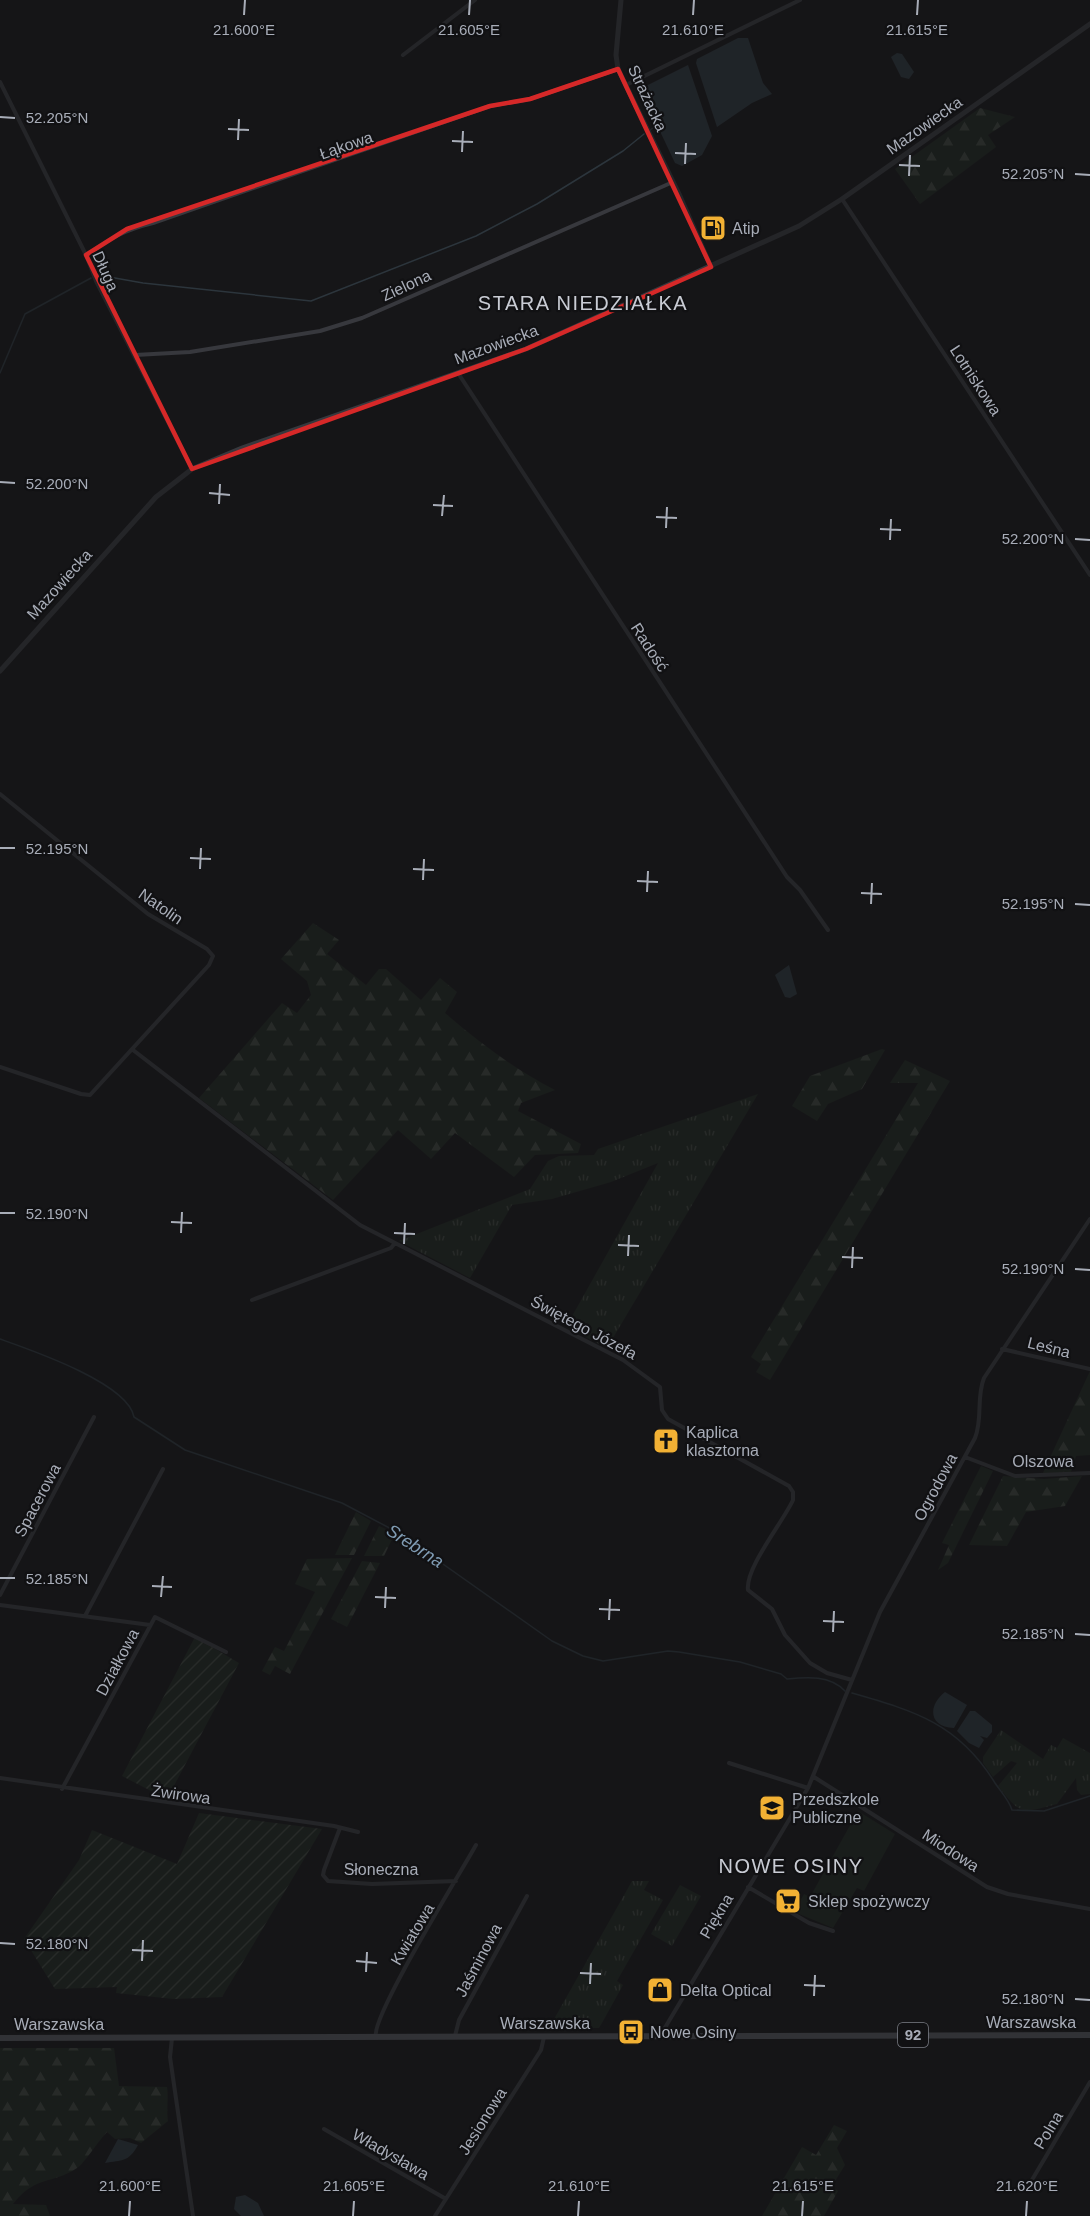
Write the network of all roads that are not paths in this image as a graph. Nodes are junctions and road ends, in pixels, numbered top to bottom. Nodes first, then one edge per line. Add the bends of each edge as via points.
1 (475, 0) edge
2 (621, 0) edge
3 (800, 0) edge
4 (1090, 24) edge
5 (403, 55) dead end
6 (618, 69) junction
7 (0, 82) edge
8 (626, 85) junction
9 (673, 182) junction
10 (842, 199) junction
11 (86, 255) junction
12 (711, 267) junction
13 (135, 355) junction
14 (458, 373) junction
15 (192, 469) junction
16 (1090, 575) edge
17 (0, 671) edge
18 (0, 794) edge
19 (828, 930) dead end
20 (133, 1050) junction
21 (0, 1067) edge
22 (1090, 1219) edge
23 (395, 1244) junction
24 (252, 1300) dead end
25 (1002, 1348) junction
26 (1090, 1369) edge
27 (94, 1417) dead end
28 (965, 1457) junction
29 (163, 1469) dead end
30 (1090, 1473) edge
31 (0, 1595) edge
32 (0, 1605) edge
33 (85, 1616) junction
34 (150, 1625) junction
35 (226, 1652) dead end
36 (852, 1680) junction
37 (729, 1763) dead end
38 (814, 1777) junction
39 (0, 1779) edge
40 (808, 1788) junction
41 (62, 1789) junction
42 (340, 1828) junction
43 (358, 1832) dead end
44 (476, 1845) dead end
45 (456, 1881) junction
46 (748, 1887) junction
47 (527, 1896) dead end
48 (1090, 1909) edge
49 (833, 1931) dead end
50 (1090, 2035) edge
51 (660, 2036) junction
52 (172, 2037) junction
53 (376, 2037) junction
54 (455, 2037) junction
55 (544, 2037) junction
56 (0, 2038) edge
57 (1090, 2082) edge
58 (324, 2128) dead end
59 (1026, 2190) dead end
60 (446, 2199) junction
61 (193, 2216) edge
62 (435, 2216) edge

1 - 5 street
2 - 6 street, Strażacka
3 - 8 street
4 - 10 street, Mazowiecka
6 - 8 street, Strażacka
6 - 11 street, Łąkowa via 530,99 490,106 127,229
7 - 11 street, Długa
8 - 9 street, Strażacka
9 - 12 street, Strażacka
9 - 13 street, Zielona via 320,331 190,352
10 - 12 street, Mazowiecka via 798,226
10 - 16 street, Lotniskowa
11 - 13 street, Długa
12 - 14 street, Mazowiecka via 526,349
13 - 15 street, Długa
14 - 15 street, Mazowiecka
14 - 19 street, Radość via 787,877
15 - 17 street, Mazowiecka via 156,496
18 - 20 street, Natolin via 148,914 212,953 209,965
20 - 21 street via 90,1095
20 - 23 street, Świętego Józefa via 360,1225
22 - 25 street, Ogrodowa
23 - 24 street
23 - 36 street, Świętego Józefa via 628,1363 660,1387 662,1410 668,1419 789,1486 793,1500 758,1562 748,1589 771,1607 785,1635 808,1661 827,1673
25 - 26 street, Leśna
25 - 28 street, Ogrodowa via 983,1381 978,1430
27 - 31 street, Spacerowa
28 - 30 street, Olszowa via 1015,1476
28 - 36 street, Ogrodowa via 880,1612
29 - 33 street
32 - 33 street
33 - 34 street
34 - 35 street, Działkowa via 155,1617 161,1618
34 - 41 street, Działkowa
36 - 38 street, Ogrodowa
37 - 40 street
38 - 40 street, Piękna
38 - 48 street, Miodowa via 987,1887
39 - 41 street, Żwirowa
40 - 46 street, Piękna
41 - 42 street, Żwirowa
42 - 43 street, Żwirowa
42 - 45 street, Słoneczna via 324,1870 327,1881
44 - 45 street, Kwiatowa
45 - 53 street, Kwiatowa via 388,1997 375,2029
46 - 49 street via 809,1923
46 - 51 street, Piękna
47 - 54 street, Jaśminowa via 459,2020
50 - 51 main road, Warszawska / 92
51 - 55 main road, Warszawska / 92
52 - 53 main road, Warszawska / 92
52 - 56 main road, Warszawska / 92
52 - 61 street via 170,2057
53 - 54 main road, Warszawska / 92
54 - 55 main road, Warszawska / 92
55 - 60 street, Jesionowa via 541,2050
57 - 59 street, Polna
58 - 60 street, Władysława
60 - 62 street, Jesionowa

